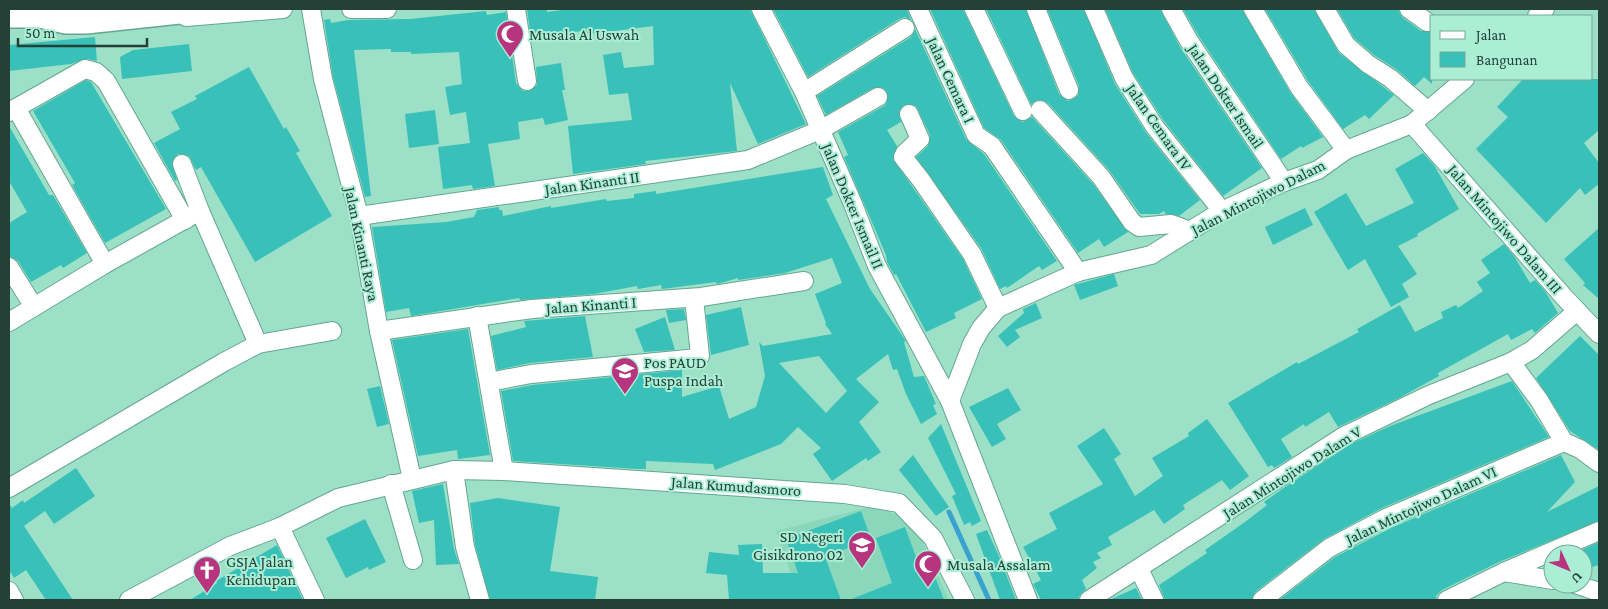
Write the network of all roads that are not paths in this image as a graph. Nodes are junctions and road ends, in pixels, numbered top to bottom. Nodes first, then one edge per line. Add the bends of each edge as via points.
1 (198, 9) edge
2 (283, 9) edge
3 (311, 9) edge
4 (352, 9) edge
5 (387, 9) edge
6 (516, 9) edge
7 (761, 9) edge
8 (918, 9) edge
9 (974, 9) edge
10 (1036, 9) edge
11 (1094, 9) edge
12 (1171, 9) edge
13 (1253, 9) edge
14 (1325, 9) edge
15 (1409, 9) edge
16 (47, 12) edge
17 (9, 14) edge
18 (86, 21) junction
19 (1428, 22) dead end
20 (905, 28) dead end
21 (1464, 80) edge
22 (526, 81) dead end
23 (1068, 90) dead end
24 (804, 92) junction
25 (878, 97) dead end
26 (13, 110) edge
27 (1428, 111) junction
28 (908, 114) dead end
29 (1412, 124) junction
30 (820, 130) junction
31 (1346, 150) junction
32 (182, 164) dead end
33 (1284, 182) junction
34 (1222, 212) junction
35 (193, 216) junction
36 (359, 216) junction
37 (1190, 231) junction
38 (1535, 262) junction
39 (105, 264) junction
40 (9, 267) edge
41 (1078, 272) junction
42 (804, 281) dead end
43 (694, 298) junction
44 (34, 307) junction
45 (998, 308) junction
46 (1577, 311) junction
47 (477, 316) junction
48 (1599, 319) edge
49 (9, 322) edge
50 (332, 331) dead end
51 (379, 331) junction
52 (1599, 334) edge
53 (258, 344) junction
54 (1510, 362) junction
55 (488, 382) junction
56 (950, 401) junction
57 (1564, 442) junction
58 (1599, 463) edge
59 (454, 470) junction
60 (504, 471) junction
61 (412, 479) junction
62 (391, 484) junction
63 (9, 488) edge
64 (280, 527) junction
65 (1599, 531) edge
66 (413, 560) dead end
67 (1139, 569) junction
68 (1504, 572) junction
69 (1543, 578) edge
70 (9, 592) edge
71 (14, 600) edge
72 (129, 600) edge
73 (315, 600) edge
74 (480, 600) edge
75 (965, 600) edge
76 (1028, 600) edge
77 (1089, 600) edge
78 (1154, 600) edge
79 (1262, 600) edge
80 (1447, 600) edge

1 - 18 main road
2 - 18 street via 90,26
3 - 36 street, Jalan Kinanti Raya via 323,79
4 - 5 street
6 - 22 street
7 - 24 street, Jalan Dokter Ismail II
8 - 41 street, Jalan Cemara I via 976,135 992,146
9 - 37 street via 1031,110 1101,177 1132,222 1140,227 1171,224
10 - 23 street
11 - 34 street, Jalan Cemara IV via 1124,78 1155,127
12 - 33 street, Jalan Dokter Ismail
13 - 31 street via 1299,87
14 - 27 street via 1346,45
15 - 19 street
16 - 17 main road
16 - 18 main road via 66,22
20 - 24 street
21 - 27 street, Jalan Mintojiwo Dalam
24 - 30 street, Jalan Dokter Ismail II
25 - 30 street, Jalan Kinanti II
26 - 35 street via 85,69 96,72 106,81
26 - 39 street
27 - 29 street, Jalan Mintojiwo Dalam
28 - 45 street via 920,139 903,157 972,254
29 - 31 street, Jalan Mintojiwo Dalam
29 - 38 street, Jalan Mintojiwo Dalam III
30 - 36 street, Jalan Kinanti II via 738,162
30 - 56 street, Jalan Dokter Ismail II via 877,266
31 - 33 street, Jalan Mintojiwo Dalam via 1318,170
32 - 35 street
33 - 34 street, Jalan Mintojiwo Dalam
34 - 37 street, Jalan Mintojiwo Dalam
35 - 39 street
35 - 53 street
36 - 51 street, Jalan Kinanti Raya
37 - 41 street, Jalan Mintojiwo Dalam via 1151,255
38 - 46 street, Jalan Mintojiwo Dalam III
38 - 48 street via 1566,285
39 - 44 street
40 - 44 street
41 - 45 street, Jalan Mintojiwo Dalam
42 - 43 street, Jalan Kinanti I
43 - 47 street, Jalan Kinanti I
43 - 55 street via 698,358 531,374
44 - 49 street
45 - 56 street, Jalan Mintojiwo Dalam via 972,344
46 - 52 street, Jalan Mintojiwo Dalam III
46 - 54 street, Jalan Mintojiwo Dalam V via 1547,339
47 - 51 street, Jalan Kinanti I
47 - 55 street
50 - 53 street
51 - 61 street, Jalan Kinanti Raya
53 - 63 street
54 - 57 street via 1539,400
54 - 67 street, Jalan Mintojiwo Dalam V via 1429,395 1344,436
55 - 60 street
56 - 76 street, Jalan Dokter Ismail II
57 - 58 street
57 - 79 street, Jalan Mintojiwo Dalam VI via 1386,518 1329,548
59 - 60 street, Jalan Kumudasmoro
59 - 61 street, Jalan Kumudasmoro
59 - 74 street via 465,547
60 - 75 street, Jalan Kumudasmoro via 845,494 899,503 933,538
61 - 62 street, Jalan Kumudasmoro
62 - 64 street, Jalan Kumudasmoro via 338,498
62 - 66 street
64 - 72 street, Jalan Kumudasmoro via 230,546
64 - 73 street
65 - 68 street
67 - 77 street, Jalan Mintojiwo Dalam V
67 - 78 street
68 - 69 street
68 - 80 street
70 - 71 street

